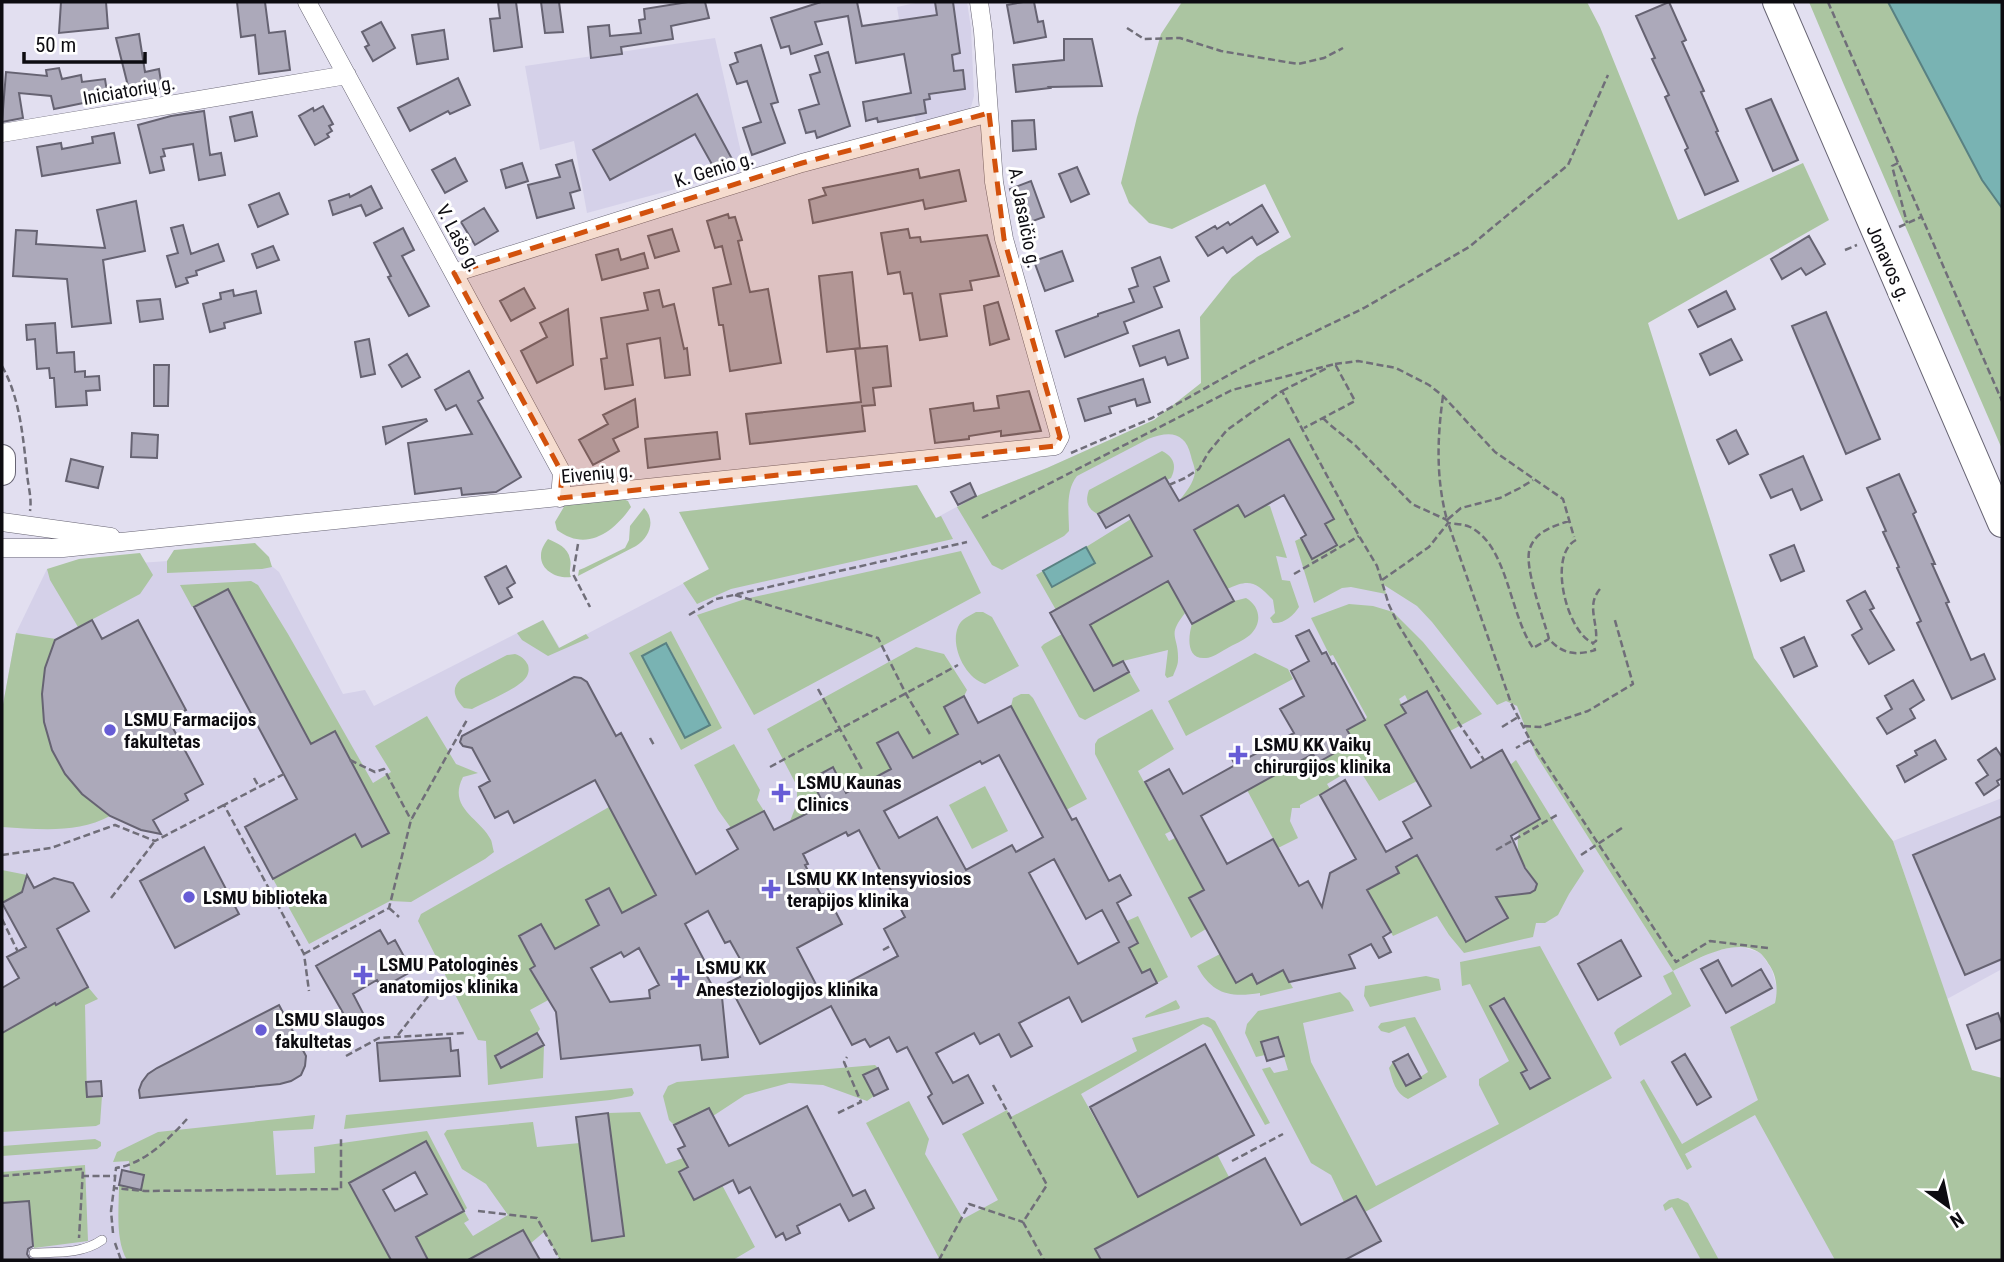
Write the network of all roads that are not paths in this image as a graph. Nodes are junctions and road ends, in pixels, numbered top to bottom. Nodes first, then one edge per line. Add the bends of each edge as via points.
1 (307, 2) edge
2 (979, 2) edge
3 (1777, 2) edge
4 (347, 75) junction
5 (989, 113) junction
6 (2, 132) edge
7 (454, 272) junction
8 (1060, 437) joint
9 (2, 458) edge
10 (2, 472) edge
11 (560, 498) junction
12 (2, 522) edge
13 (2002, 523) edge
14 (132, 541) junction
15 (2, 548) edge
16 (102, 1240) dead end
17 (34, 1254) dead end

1 - 4 street, V. Lašo g.
2 - 5 street, A. Jasaičio g.
3 - 13 main road, Jonavos g.
4 - 6 street, Iniciatorių g.
4 - 7 street, V. Lašo g.
5 - 7 street, K. Genio g. via 802,163
5 - 8 street, A. Jasaičio g. via 1004,239
7 - 11 street, V. Lašo g. via 562,473
8 - 11 street, Eivenių g. via 1055,446
9 - 10 main road
11 - 14 street, Eivenių g.
12 - 14 street, Eivenių g.
14 - 15 street, Eivenių g.
16 - 17 lane via 80,1250

